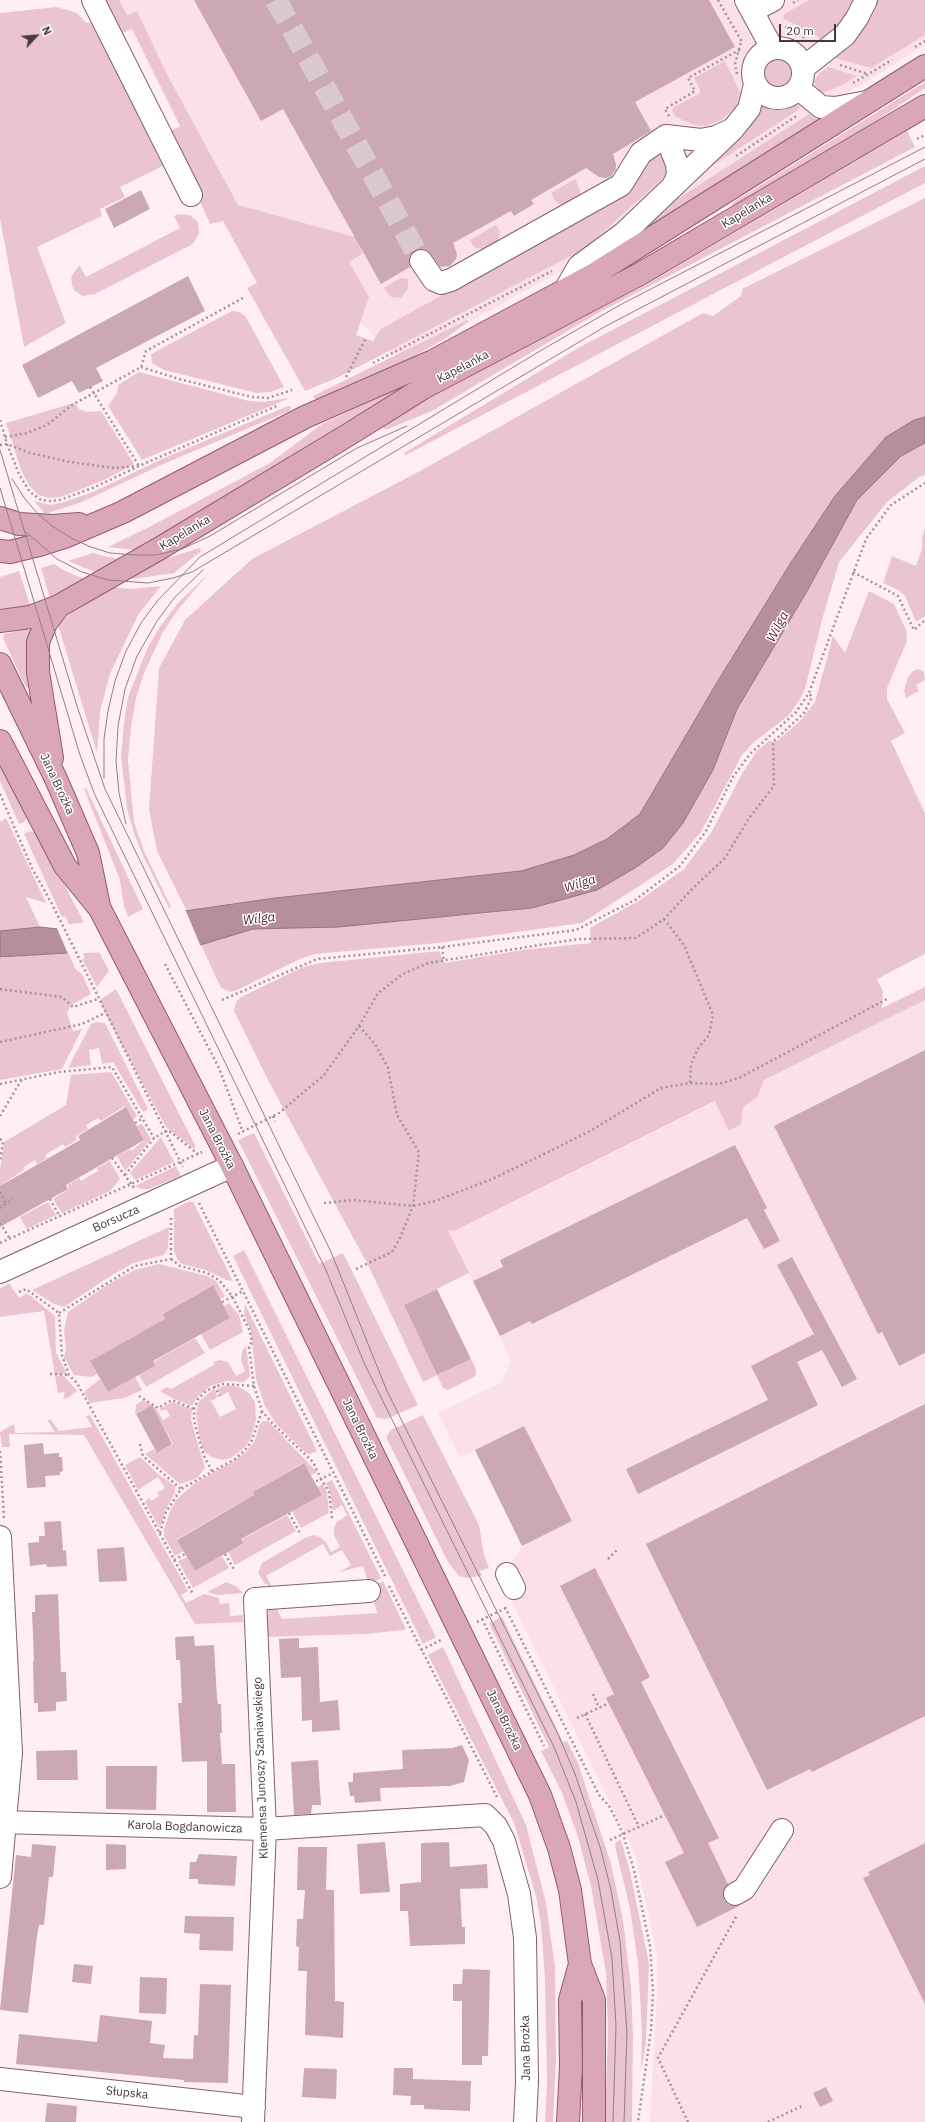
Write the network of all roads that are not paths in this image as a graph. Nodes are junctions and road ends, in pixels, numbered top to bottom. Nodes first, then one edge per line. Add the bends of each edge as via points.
1 (93, 0) edge
2 (773, 0) edge
3 (866, 0) edge
4 (749, 6) edge
5 (772, 48) junction
6 (925, 66) edge
7 (800, 78) junction
8 (747, 81) junction
9 (871, 100) junction
10 (925, 106) edge
11 (668, 127) junction
12 (732, 129) junction
13 (674, 184) junction
14 (191, 195) dead end
15 (421, 261) tunnel mouth
16 (564, 292) junction
17 (0, 518) edge
18 (96, 524) junction
19 (3, 554) edge
20 (59, 606) junction
21 (0, 621) edge
22 (0, 664) edge
23 (0, 741) edge
24 (56, 779) junction
25 (100, 909) junction
26 (232, 1166) junction
27 (0, 1272) edge
28 (0, 1537) edge
29 (381, 1584) road end
30 (493, 1810) joint
31 (3, 1822) edge
32 (265, 1829) junction
33 (782, 1830) dead end
34 (0, 1877) edge
35 (740, 1891) road end
36 (580, 1964) junction
37 (0, 2079) edge
38 (253, 2114) edge
39 (525, 2122) edge
40 (568, 2122) edge
41 (594, 2122) edge

1 - 14 street
2 - 4 street
3 - 7 street via 845,34
4 - 5 street
5 - 7 street via 779,47 792,51 801,61
5 - 8 street via 759,55
6 - 9 main road, Kapelanka
7 - 8 street via 792,94 776,98 767,96
7 - 9 street via 815,104 821,107 835,108
8 - 12 street via 749,108
9 - 16 main road, Kapelanka
10 - 20 main road, Kapelanka via 640,274 423,388 162,547
11 - 12 street via 701,140 716,137
11 - 13 street via 677,164 678,175
11 - 15 street via 641,153 621,185 451,280 441,283 429,276
12 - 13 street
13 - 16 street via 624,233 580,266
16 - 18 main road, Kapelanka via 433,361 305,417
17 - 18 main road via 19,524
18 - 19 main road, Kapelanka via 46,543
20 - 21 main road, Kapelanka via 30,617
20 - 24 main road via 46,623 38,642 38,672
22 - 24 main road, Jana Brożka
23 - 25 main road, Jana Brożka via 65,866
24 - 25 main road, Jana Brożka via 88,853
25 - 26 main road, Jana Brożka
26 - 27 street, Borsucza
26 - 36 main road, Jana Brożka via 540,1795 559,1848 570,1890
28 - 31 street via 11,1753
29 - 32 street, Klemensa Junoszy Szaniawskiego via 255,1599
30 - 32 street, Karola Bogdanowicza
30 - 39 street, Jana Brożka via 518,1894 525,1938
31 - 32 street, Karola Bogdanowicza
31 - 34 street
32 - 38 street, Klemensa Junoszy Szaniawskiego
33 - 35 street
36 - 40 main road, Jana Brożka via 570,2000 571,2067
36 - 41 main road, Jana Brożka via 594,2000
37 - 38 street, Słupska

